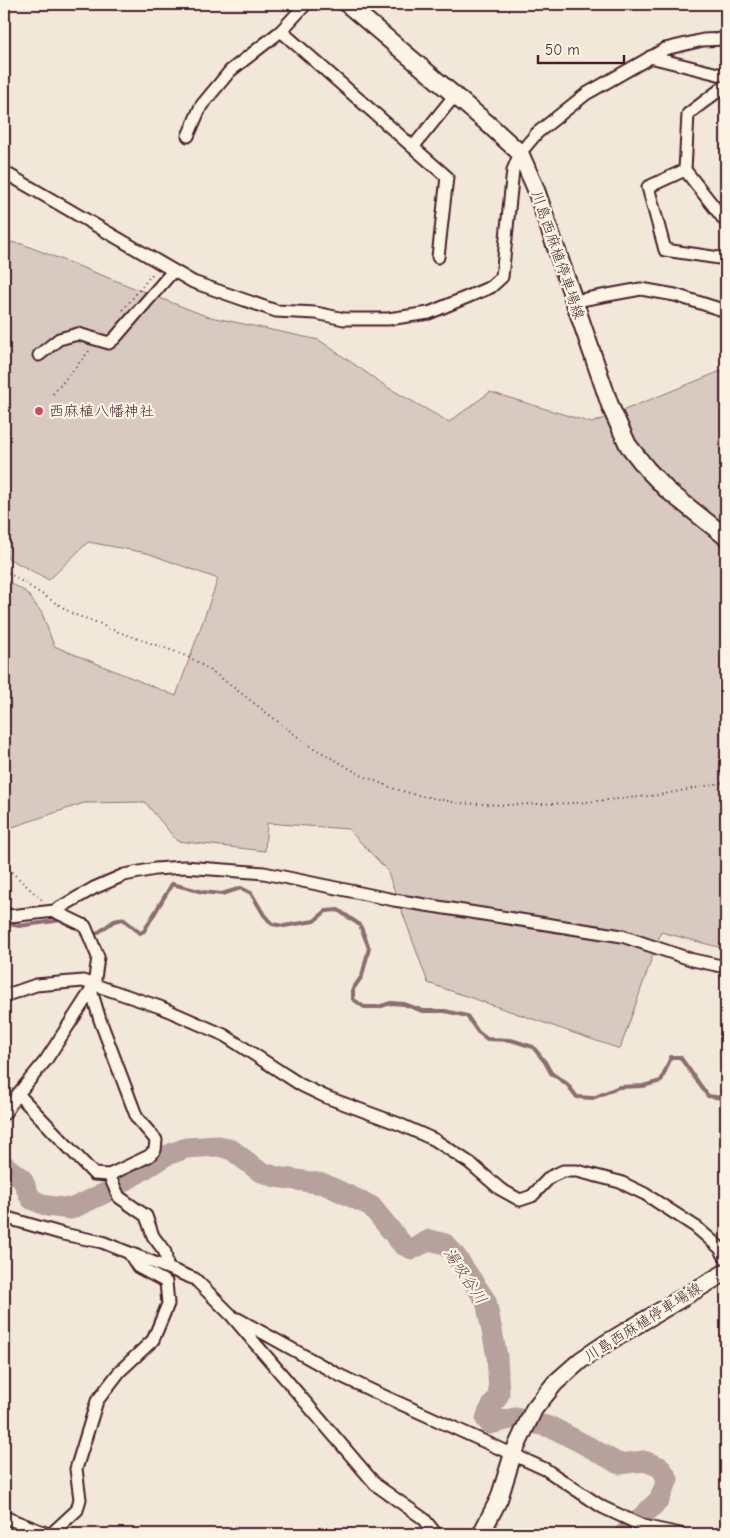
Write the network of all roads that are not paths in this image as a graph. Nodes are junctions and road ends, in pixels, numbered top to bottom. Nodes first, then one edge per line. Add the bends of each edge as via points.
1 (306, 4) edge
2 (347, 4) edge
3 (281, 31) junction
4 (726, 39) edge
5 (650, 57) junction
6 (726, 76) edge
7 (726, 85) edge
8 (455, 95) junction
9 (188, 136) dead end
10 (413, 147) junction
11 (520, 153) junction
12 (685, 170) junction
13 (4, 172) edge
14 (726, 222) edge
15 (438, 257) dead end
16 (726, 259) edge
17 (173, 271) junction
18 (574, 301) junction
19 (726, 311) edge
20 (39, 355) dead end
21 (726, 537) edge
22 (54, 911) junction
23 (4, 913) edge
24 (726, 967) edge
25 (93, 988) junction
26 (4, 996) edge
27 (18, 1094) junction
28 (4, 1114) edge
29 (111, 1178) junction
30 (4, 1217) edge
31 (129, 1253) junction
32 (726, 1259) edge
33 (167, 1266) junction
34 (726, 1272) edge
35 (231, 1315) junction
36 (513, 1454) junction
37 (6, 1521) edge
38 (24, 1534) edge
39 (50, 1534) edge
40 (436, 1534) edge
41 (482, 1534) edge
42 (680, 1534) edge

1 - 3 street
2 - 8 main road, 川島西麻植停車場線
3 - 9 street via 230,71 201,106
3 - 10 street
4 - 5 street via 684,44
5 - 6 street
5 - 11 street via 586,94 537,133
7 - 12 street via 688,114
8 - 10 street
8 - 11 main road, 川島西麻植停車場線
10 - 15 street via 447,177
11 - 17 street via 513,170 502,277 491,287 429,313 388,319 344,319 316,313 276,311 193,282
11 - 18 main road, 川島西麻植停車場線
12 - 14 street
12 - 16 street via 648,187 665,250
13 - 17 street
17 - 20 street via 109,343 78,334 59,339
18 - 19 street via 641,289 675,295
18 - 21 main road, 川島西麻植停車場線 via 628,445 667,490
22 - 23 street via 10,916
22 - 24 street via 124,875 154,868 264,873 394,900 622,936 693,960
22 - 25 street via 85,926 98,957
25 - 26 street via 83,981 36,985
25 - 27 street via 46,1060
25 - 29 street via 100,1020 137,1118 156,1140 155,1150 149,1156
25 - 32 street via 160,1007 224,1035 301,1085 435,1140 470,1162 500,1189 520,1200 532,1196 550,1177 562,1171 577,1171 620,1182 696,1227 720,1248
27 - 28 street
27 - 29 street via 94,1174
29 - 33 street via 119,1197 146,1216 153,1236 165,1252
30 - 31 street via 102,1242
31 - 33 street
31 - 39 street via 138,1267 166,1282 168,1304 153,1340 120,1370 97,1401 76,1469 80,1499 77,1510
33 - 35 street via 195,1279
34 - 36 main road, 川島西麻植停車場線 via 581,1360 555,1383 534,1409
35 - 36 street via 339,1375
35 - 40 street via 376,1484 424,1519
36 - 41 main road, 川島西麻植停車場線 via 499,1499
36 - 42 street via 545,1469 602,1507 643,1526
37 - 38 street
37 - 39 street

